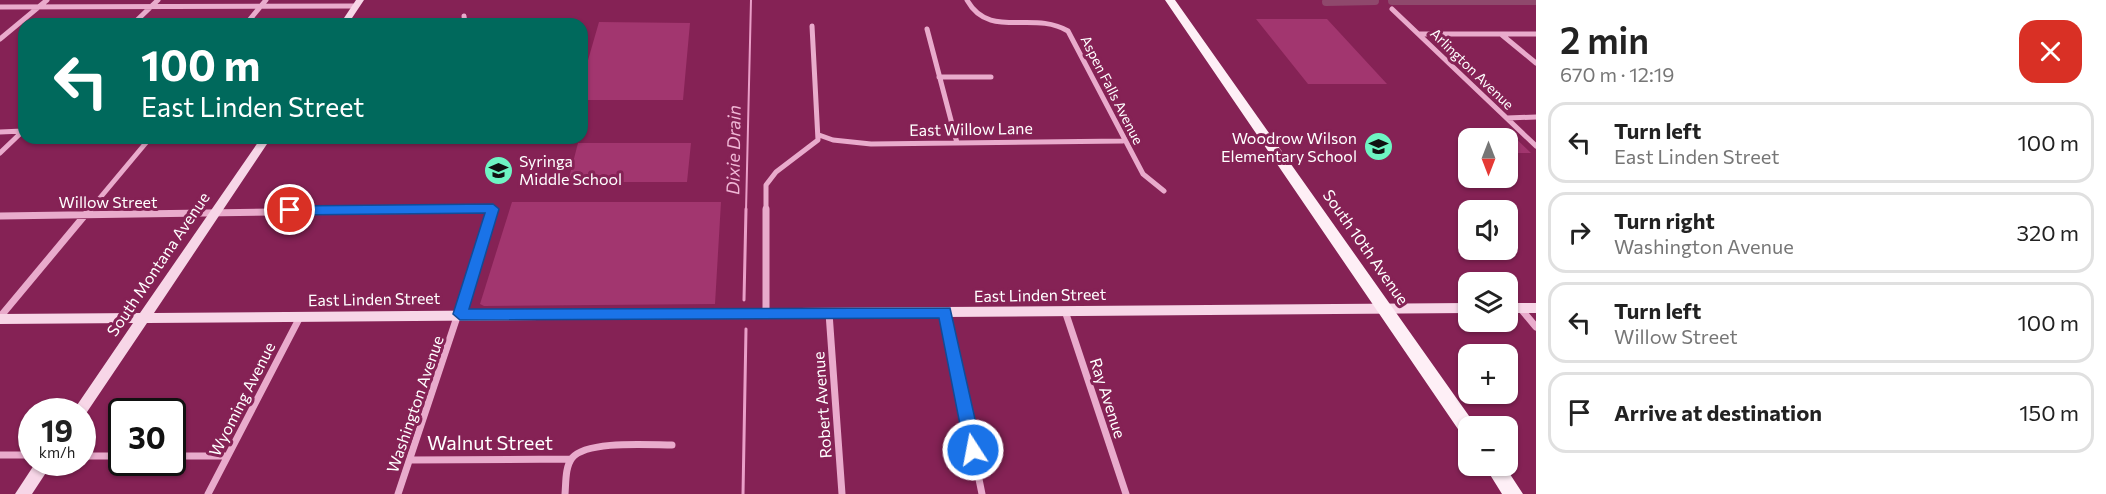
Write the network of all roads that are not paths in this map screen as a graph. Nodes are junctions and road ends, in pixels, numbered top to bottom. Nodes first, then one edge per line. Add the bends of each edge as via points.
1 (47, 0) edge
2 (158, 0) edge
3 (266, 0) edge
4 (967, 0) edge
5 (1170, 0) edge
6 (358, 3) edge
7 (260, 6) junction
8 (0, 7) edge
9 (39, 7) junction
10 (151, 7) junction
11 (1392, 9) dead end
12 (26, 18) edge
13 (139, 18) edge
14 (251, 18) edge
15 (348, 18) edge
16 (18, 24) edge
17 (812, 26) dead end
18 (927, 30) dead end
19 (1419, 34) junction
20 (1502, 34) junction
21 (1536, 34) edge
22 (0, 39) edge
23 (1536, 63) edge
24 (939, 77) junction
25 (991, 77) dead end
26 (1536, 117) edge
27 (1506, 118) junction
28 (18, 131) edge
29 (0, 132) edge
30 (819, 135) junction
31 (18, 136) edge
32 (1123, 141) junction
33 (957, 143) junction
34 (145, 144) edge
35 (262, 144) edge
36 (1536, 146) edge
37 (0, 153) edge
38 (1164, 191) dead end
39 (467, 209) joint
40 (216, 211) junction
41 (85, 215) junction
42 (0, 216) edge
43 (1385, 308) junction
44 (1458, 308) edge
45 (1518, 308) edge
46 (1536, 308) edge
47 (1065, 311) junction
48 (1518, 311) edge
49 (945, 312) junction
50 (766, 313) junction
51 (829, 313) junction
52 (460, 314) junction
53 (144, 317) junction
54 (300, 317) junction
55 (0, 318) edge
56 (1536, 327) edge
57 (89, 398) edge
58 (1459, 416) edge
59 (672, 445) dead end
60 (0, 455) edge
61 (18, 455) edge
62 (186, 456) edge
63 (227, 456) junction
64 (573, 457) junction
65 (410, 460) junction
66 (35, 476) edge
67 (1501, 476) edge
68 (23, 494) edge
69 (208, 494) edge
70 (398, 494) edge
71 (565, 494) edge
72 (842, 494) edge
73 (982, 494) edge
74 (1126, 494) edge
75 (1513, 494) edge

1 - 9 street
2 - 10 street
3 - 7 street
4 - 32 street, Aspen Falls Avenue via 971,12 983,20 1061,24
5 - 43 main road, South 10th Avenue
6 - 7 street
6 - 15 main road
7 - 10 street
7 - 14 street
8 - 9 street
9 - 10 street
9 - 12 street
10 - 13 street
11 - 19 street, Arlington Avenue
16 - 22 street
17 - 30 street
18 - 24 street
19 - 20 street
19 - 27 street, Arlington Avenue
20 - 21 street
20 - 23 street
24 - 25 street
24 - 33 street
26 - 27 street
27 - 36 street, Arlington Avenue
28 - 29 street
30 - 33 street, East Willow Lane via 833,141 871,144
30 - 50 street via 766,185
31 - 37 street
32 - 33 street, East Willow Lane
32 - 38 street, Aspen Falls Avenue via 1143,174
34 - 41 street
35 - 40 main road, South Montana Avenue
39 - 40 street, Willow Street
39 - 52 street, Washington Avenue via 493,209
40 - 41 street, Willow Street
40 - 53 main road, South Montana Avenue
41 - 42 street, Willow Street
41 - 55 street
43 - 44 main road, East Linden Street
43 - 47 main road, East Linden Street
43 - 58 main road, South 10th Avenue
45 - 46 main road
47 - 49 main road, East Linden Street
47 - 74 street, Ray Avenue
48 - 56 street
49 - 51 main road, East Linden Street
49 - 73 street
50 - 51 main road, East Linden Street
50 - 52 main road, East Linden Street
51 - 72 street, Robert Avenue
52 - 54 main road, East Linden Street
52 - 65 street, Washington Avenue
53 - 54 main road, East Linden Street
53 - 55 main road, East Linden Street
53 - 57 main road, South Montana Avenue
54 - 63 street, Wyoming Avenue
59 - 64 street, Walnut Street via 589,448
60 - 61 street
62 - 63 street
63 - 69 street, Wyoming Avenue
64 - 65 street, Walnut Street
64 - 71 street
65 - 70 street, Washington Avenue
66 - 68 main road
67 - 75 main road

